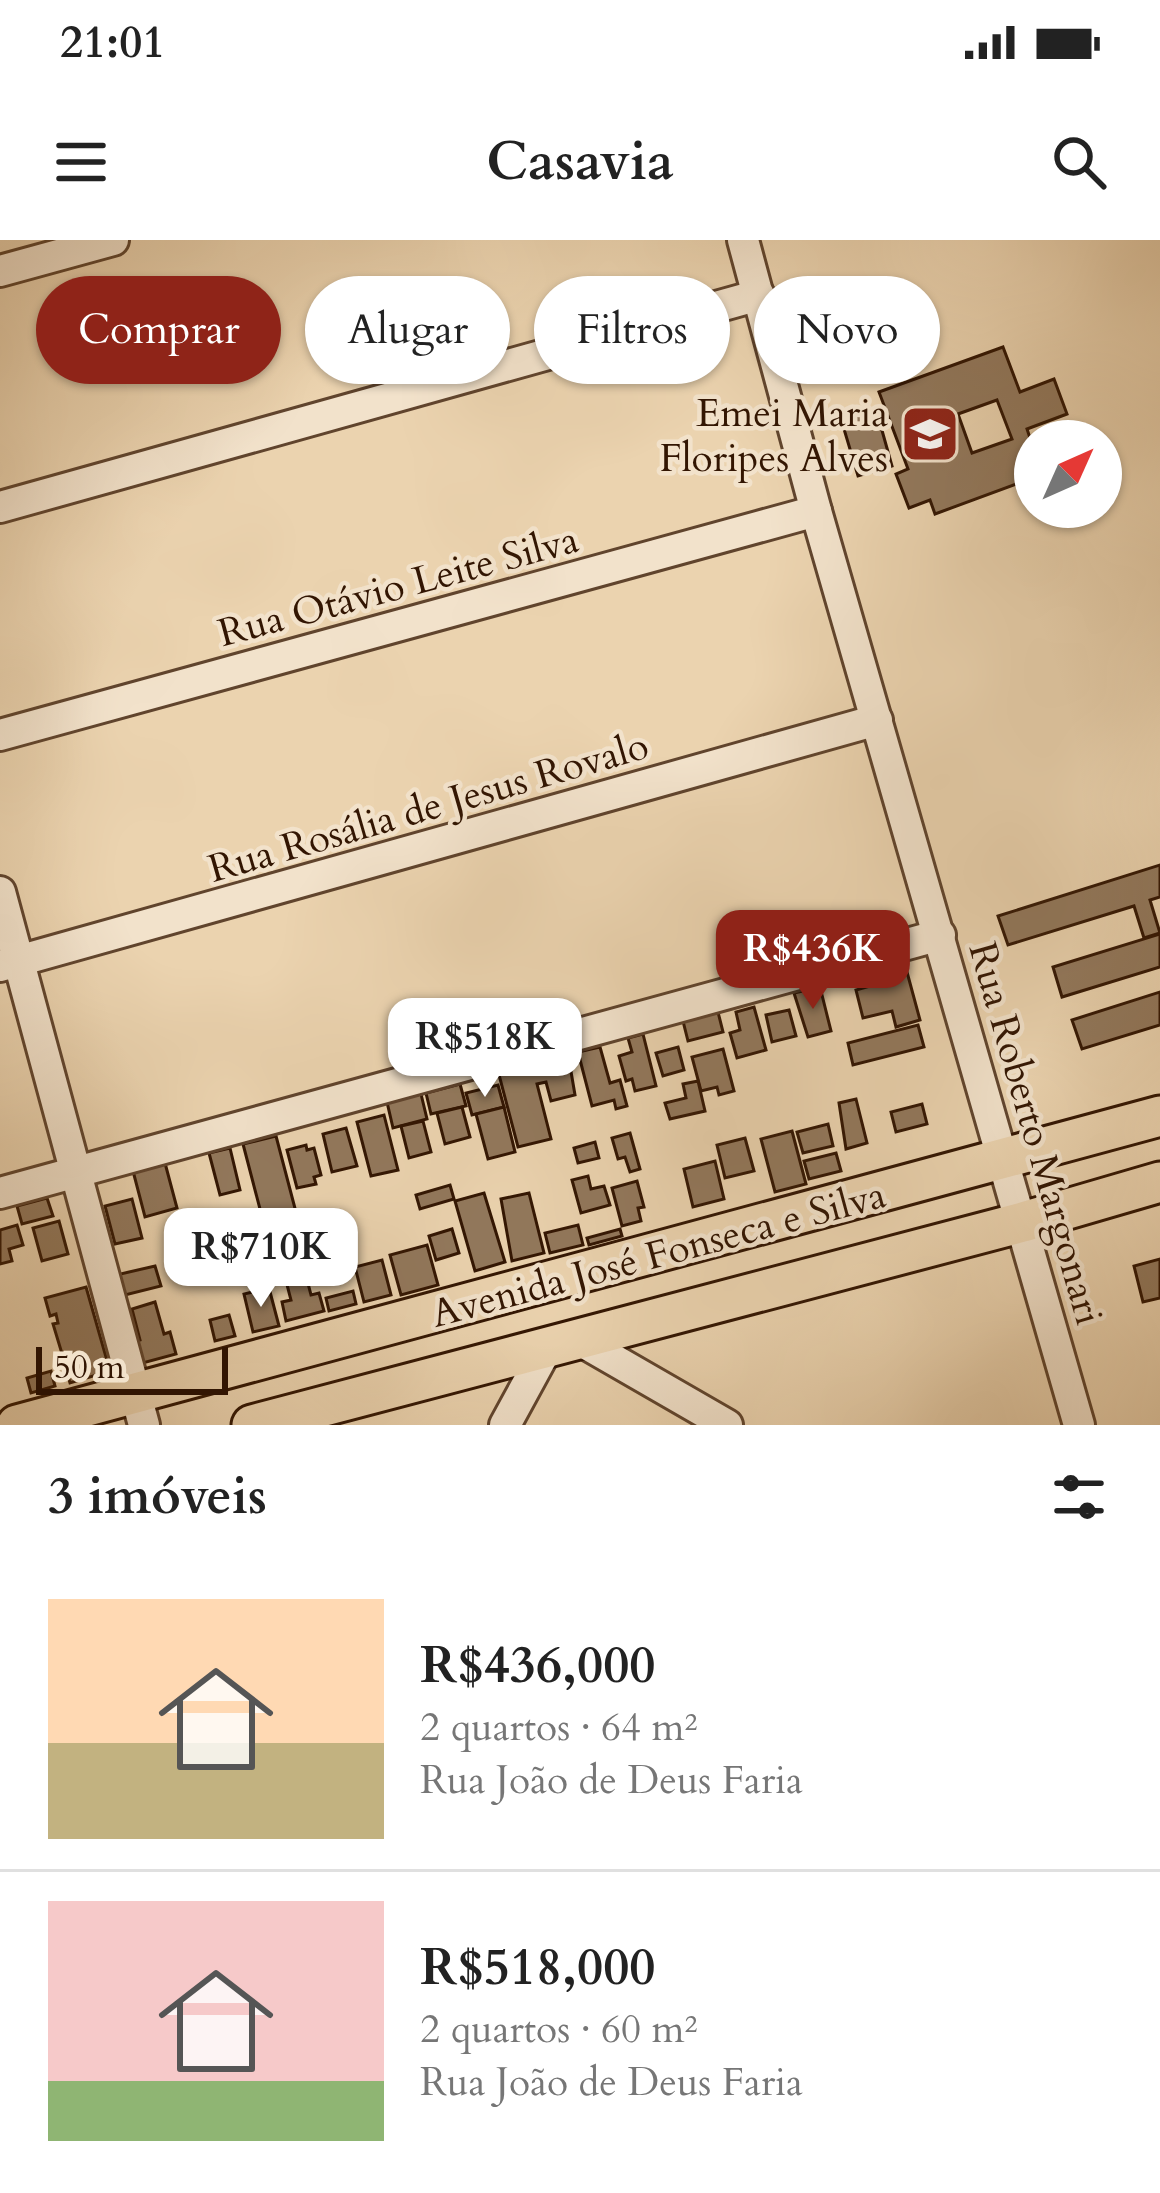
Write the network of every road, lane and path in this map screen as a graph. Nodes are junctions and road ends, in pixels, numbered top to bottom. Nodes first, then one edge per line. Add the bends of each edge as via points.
1 (113, 240) edge
2 (743, 240) edge
3 (0, 272) edge
4 (754, 278) edge
5 (754, 296) edge
6 (782, 384) edge
7 (0, 507) edge
8 (816, 511) junction
9 (877, 720) junction
10 (0, 735) edge
11 (0, 892) edge
12 (940, 935) junction
13 (10, 964) edge
14 (1160, 1116) edge
15 (1005, 1160) junction
16 (76, 1172) junction
17 (1160, 1181) edge
18 (0, 1192) edge
19 (1023, 1222) junction
20 (562, 1342) junction
21 (139, 1409) edge
22 (259, 1424) edge
23 (16, 1425) edge
24 (505, 1425) edge
25 (727, 1425) edge
26 (1079, 1425) edge

1 - 3 street
2 - 4 street, Rua Roberto Margonari
5 - 7 street
6 - 8 street, Rua Roberto Margonari
8 - 9 street, Rua Roberto Margonari
8 - 10 street, Rua Otávio Leite Silva
9 - 12 street, Rua Roberto Margonari
9 - 13 street, Rua Rosália de Jesus Rovalo
11 - 13 street
12 - 15 street, Rua Roberto Margonari
12 - 16 street
13 - 16 street
14 - 15 main road, Avenida José Fonseca e Silva
15 - 19 street, Rua Roberto Margonari
15 - 21 main road, Avenida José Fonseca e Silva
16 - 18 street
16 - 21 street
17 - 19 main road, Avenida José Fonseca e Silva
19 - 20 main road, Avenida José Fonseca e Silva
19 - 26 street, Rua Roberto Margonari
20 - 22 main road, Avenida José Fonseca e Silva
20 - 24 street
20 - 25 street
21 - 23 main road, Avenida José Fonseca e Silva

